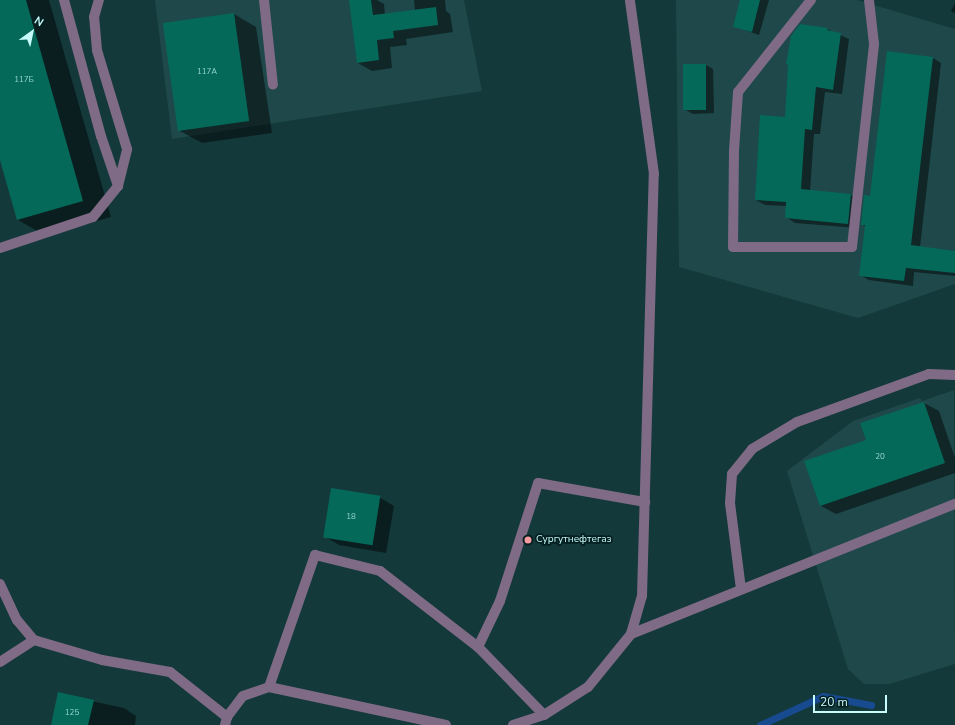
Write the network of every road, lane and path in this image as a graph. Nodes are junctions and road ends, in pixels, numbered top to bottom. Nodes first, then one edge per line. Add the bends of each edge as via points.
1 (64, 0) edge
2 (99, 0) edge
3 (264, 0) edge
4 (630, 0) edge
5 (811, 0) edge
6 (869, 0) edge
7 (273, 86) dead end
8 (118, 186) junction
9 (0, 248) edge
10 (955, 375) edge
11 (645, 502) junction
12 (955, 504) edge
13 (0, 584) edge
14 (741, 589) junction
15 (631, 634) junction
16 (34, 640) junction
17 (478, 647) junction
18 (0, 662) edge
19 (269, 687) junction
20 (544, 715) junction
21 (226, 721) edge
22 (446, 725) edge
23 (513, 725) edge

1 - 8 street via 101,136
2 - 8 street via 94,17 97,50 128,149
3 - 7 street
4 - 11 street via 654,174
5 - 6 street via 738,92 734,152 733,248 852,247 874,44
8 - 9 street via 93,217
10 - 14 street via 929,374 797,422 752,449 732,474 730,503
11 - 15 street via 642,596
11 - 17 street via 538,483 500,601
12 - 14 street
13 - 16 street via 17,620
14 - 15 street
15 - 20 street via 588,687
16 - 18 street
16 - 21 street via 102,660 170,672
17 - 19 street via 380,571 315,555
17 - 20 street
19 - 21 street via 243,696
19 - 22 street
20 - 23 street

